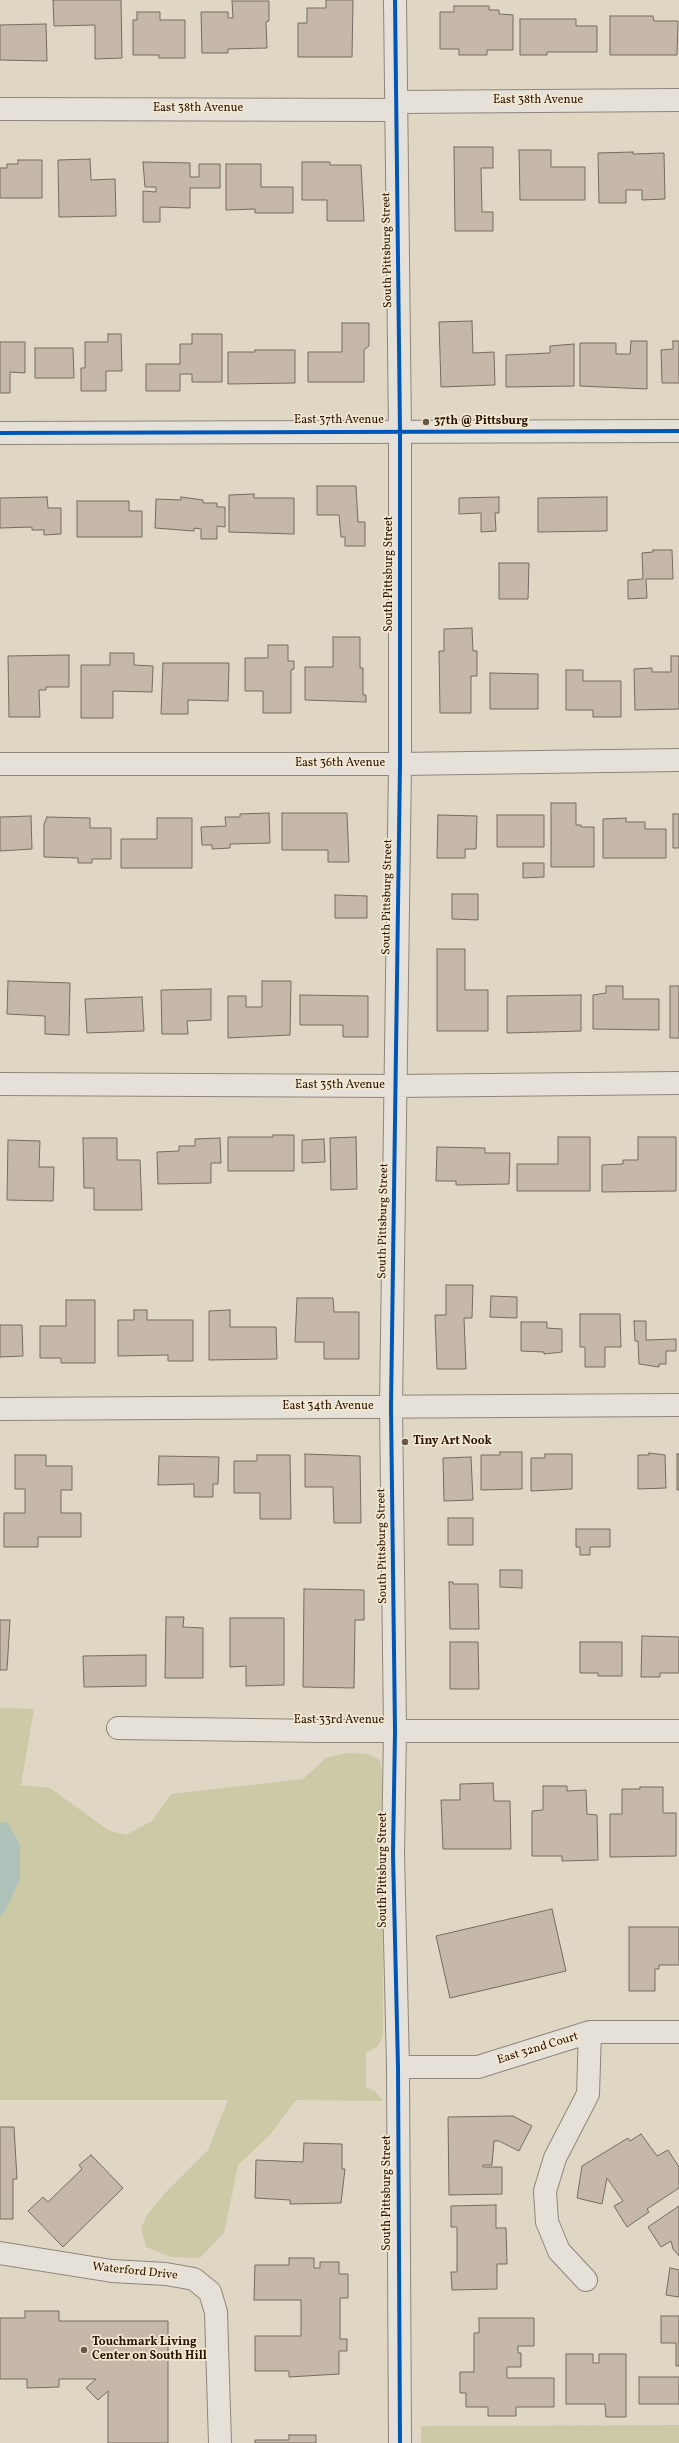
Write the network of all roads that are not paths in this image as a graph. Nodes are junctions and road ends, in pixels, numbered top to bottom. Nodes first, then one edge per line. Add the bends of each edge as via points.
1 (395, 0) edge
2 (679, 100) edge
3 (396, 106) junction
4 (0, 109) edge
5 (400, 431) junction
6 (679, 431) edge
7 (0, 433) edge
8 (679, 760) edge
9 (0, 764) edge
10 (400, 764) junction
11 (679, 1083) edge
12 (0, 1084) edge
13 (396, 1086) junction
14 (679, 1405) edge
15 (391, 1407) junction
16 (0, 1409) edge
17 (118, 1728) dead end
18 (396, 1731) junction
19 (679, 1731) edge
20 (590, 2032) junction
21 (679, 2032) edge
22 (398, 2067) junction
23 (0, 2254) edge
24 (586, 2280) dead end
25 (220, 2443) edge
26 (400, 2443) edge

1 - 3 street, South Pittsburg Street
2 - 3 street, East 38th Avenue
3 - 4 street, East 38th Avenue
3 - 5 street, South Pittsburg Street
5 - 6 street, East 37th Avenue
5 - 7 street, East 37th Avenue
5 - 10 street, South Pittsburg Street
8 - 10 street, East 36th Avenue
9 - 10 street, East 36th Avenue
10 - 13 street, South Pittsburg Street
11 - 13 street, East 35th Avenue
12 - 13 street, East 35th Avenue
13 - 15 street, South Pittsburg Street
14 - 15 street, East 34th Avenue
15 - 16 street, East 34th Avenue
15 - 18 street, South Pittsburg Street
17 - 18 street, East 33rd Avenue
18 - 19 street, East 33rd Avenue
18 - 22 street, South Pittsburg Street via 393,1854
20 - 21 street, East 32nd Court
20 - 22 street, East 32nd Court via 478,2067
20 - 24 street via 588,2094 555,2158 545,2191 547,2222 559,2251
22 - 26 street, South Pittsburg Street
23 - 25 street, Waterford Drive via 112,2270 166,2274 194,2280 210,2292 216,2312

